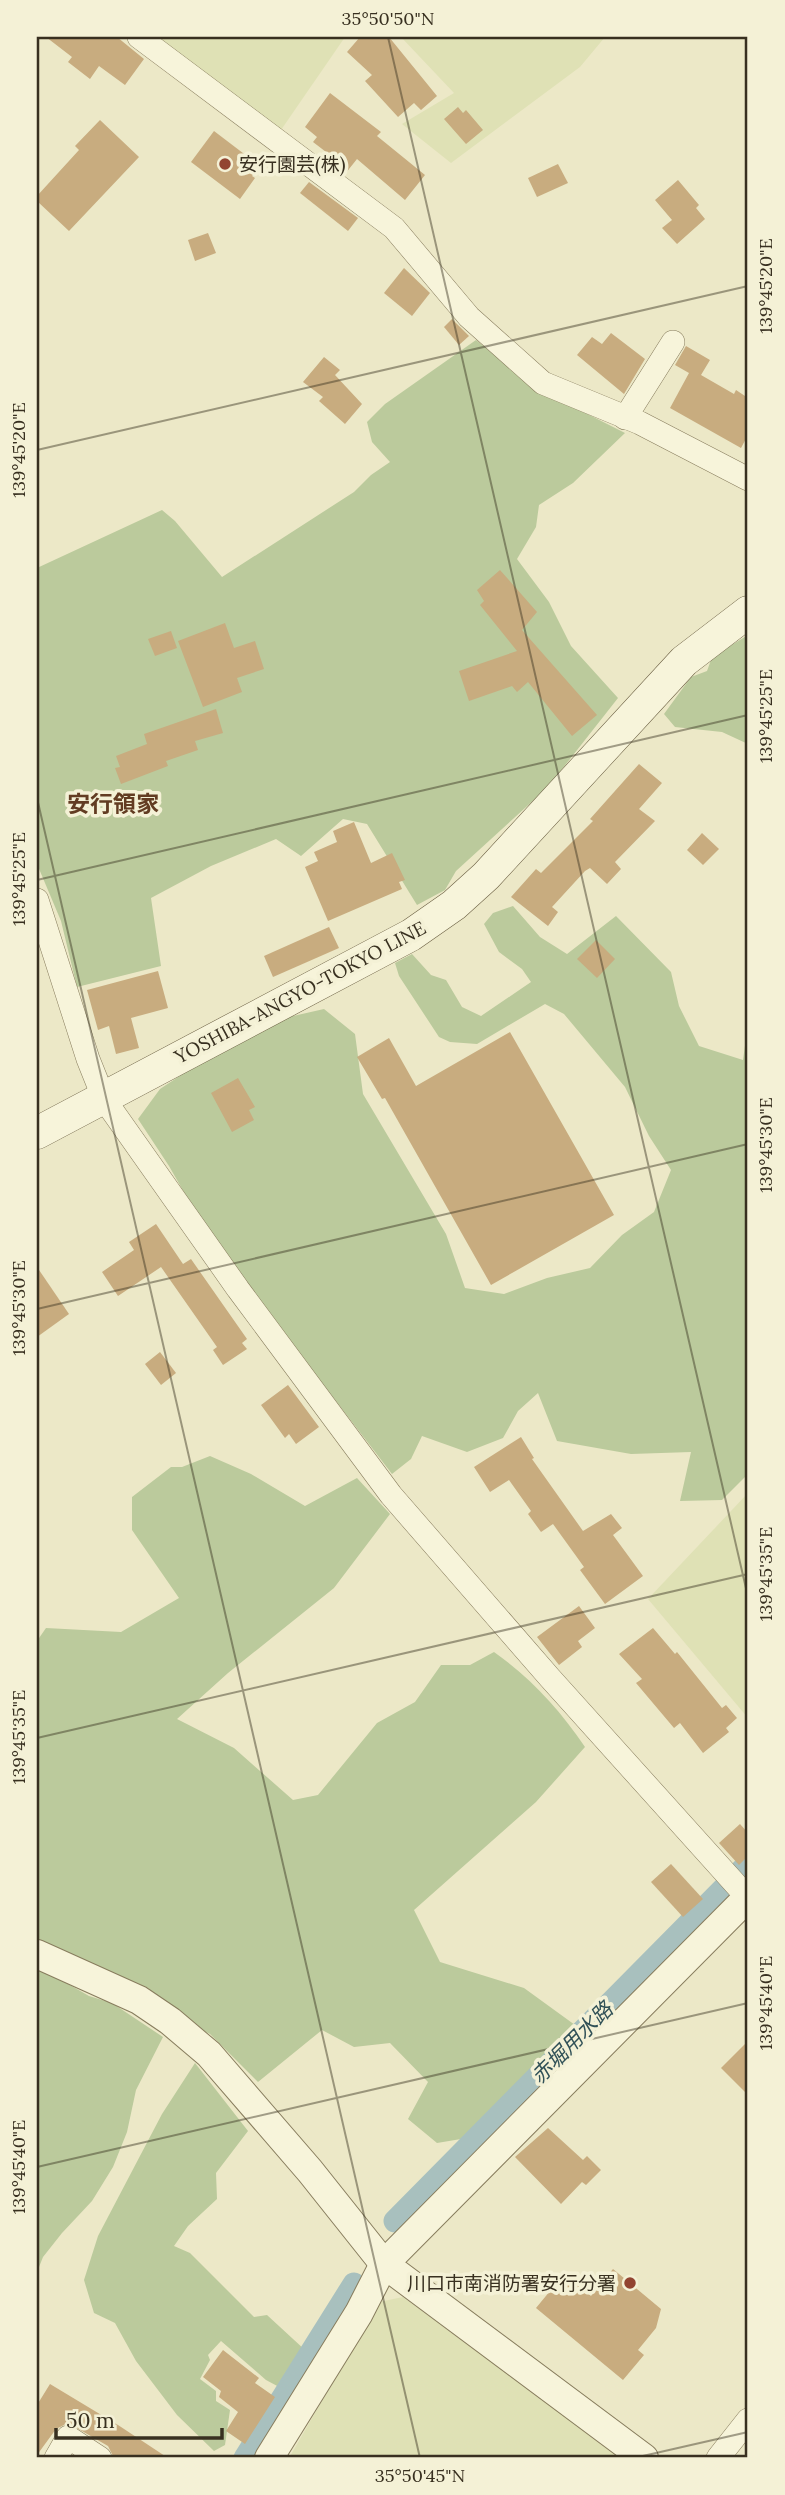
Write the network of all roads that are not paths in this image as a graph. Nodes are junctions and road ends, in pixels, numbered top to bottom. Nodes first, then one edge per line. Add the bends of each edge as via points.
1 (139, 37) edge
2 (673, 342) dead end
3 (625, 418) junction
4 (748, 479) edge
5 (748, 612) edge
6 (37, 900) edge
7 (104, 1099) junction
8 (37, 1133) edge
9 (748, 1897) edge
10 (37, 1954) edge
11 (384, 2264) junction
12 (748, 2420) edge
13 (56, 2458) edge
14 (100, 2458) edge
15 (269, 2458) edge
16 (644, 2458) edge
17 (718, 2458) edge

1 - 3 street via 394,228 469,317 543,383
2 - 3 street
3 - 4 street
5 - 7 main road, YOSHIBA-ANGYO-TOKYO LINE via 684,661 454,905 411,935
6 - 7 street
7 - 8 main road, YOSHIBA-ANGYO-TOKYO LINE
7 - 9 street via 391,1495
9 - 11 street
10 - 11 street via 139,2000 209,2054
11 - 15 street
11 - 16 street
12 - 17 street
13 - 14 street via 68,2437

